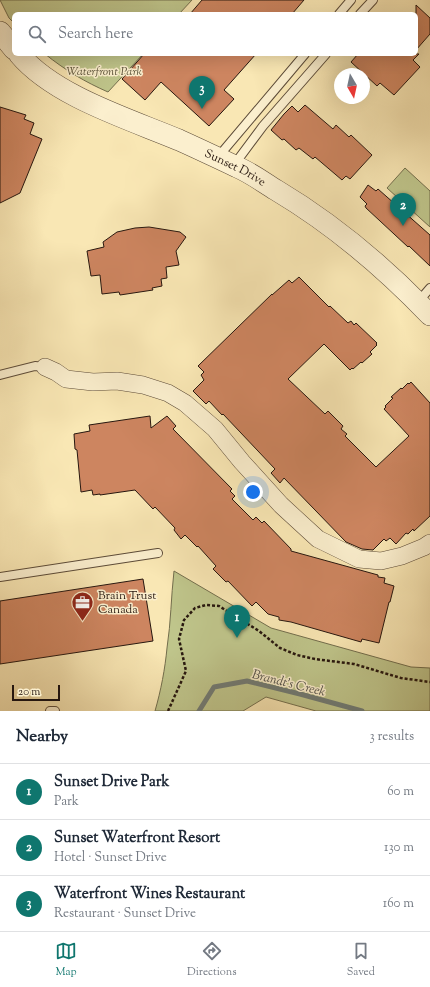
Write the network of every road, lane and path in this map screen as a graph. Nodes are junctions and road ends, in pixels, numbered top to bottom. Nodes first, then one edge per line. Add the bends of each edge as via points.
1 (351, 0) edge
2 (373, 0) edge
3 (341, 12) edge
4 (362, 12) edge
5 (0, 32) edge
6 (12, 46) edge
7 (21, 56) edge
8 (303, 56) edge
9 (324, 56) edge
10 (260, 108) junction
11 (270, 117) junction
12 (225, 162) junction
13 (426, 302) edge
14 (45, 367) joint
15 (0, 375) edge
16 (430, 543) edge
17 (158, 553) dead end
18 (0, 577) edge
19 (430, 682) edge
20 (50, 711) edge
21 (55, 711) edge
22 (168, 711) edge

1 - 3 lane
2 - 4 lane
5 - 6 street
7 - 12 street, Sunset Drive via 36,71 83,100
8 - 10 lane
9 - 11 lane
10 - 11 lane
10 - 12 lane
11 - 12 lane
12 - 13 street, Sunset Drive via 315,214
14 - 15 lane via 35,366
14 - 16 street via 66,379 143,385 168,393 185,403 215,429 281,504 318,539 359,559 381,560 402,556
17 - 18 lane
19 - 22 path via 401,678 354,664 297,655 280,648 259,631 219,606 206,605 194,608 184,620 179,639 186,671
20 - 21 lane

